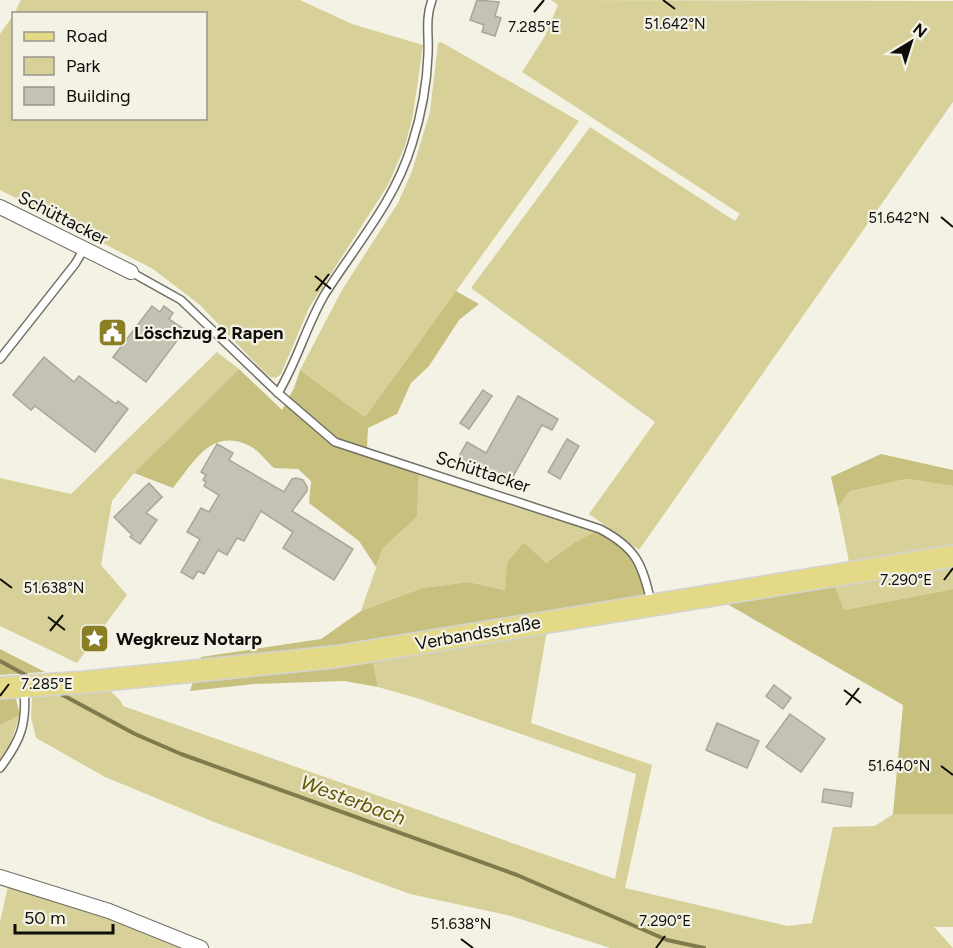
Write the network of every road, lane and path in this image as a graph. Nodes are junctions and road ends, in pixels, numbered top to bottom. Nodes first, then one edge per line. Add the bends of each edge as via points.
1 (432, 0) edge
2 (0, 207) edge
3 (84, 249) junction
4 (131, 272) joint
5 (0, 359) edge
6 (278, 393) junction
7 (953, 556) edge
8 (651, 604) junction
9 (38, 685) junction
10 (0, 688) edge
11 (0, 768) edge
12 (0, 877) edge
13 (201, 948) edge

1 - 6 lane via 427,13 424,92 404,167 381,211 308,325
2 - 3 street, Schüttacker
3 - 4 street, Schüttacker
3 - 5 lane
4 - 6 lane, Schüttacker via 181,300
6 - 8 lane, Schüttacker via 334,442 600,529 634,553
7 - 8 main road, Verbandsstraße
8 - 9 main road, Verbandsstraße via 334,657
9 - 10 main road, Verbandsstraße
9 - 11 lane via 20,735
12 - 13 street via 109,911

